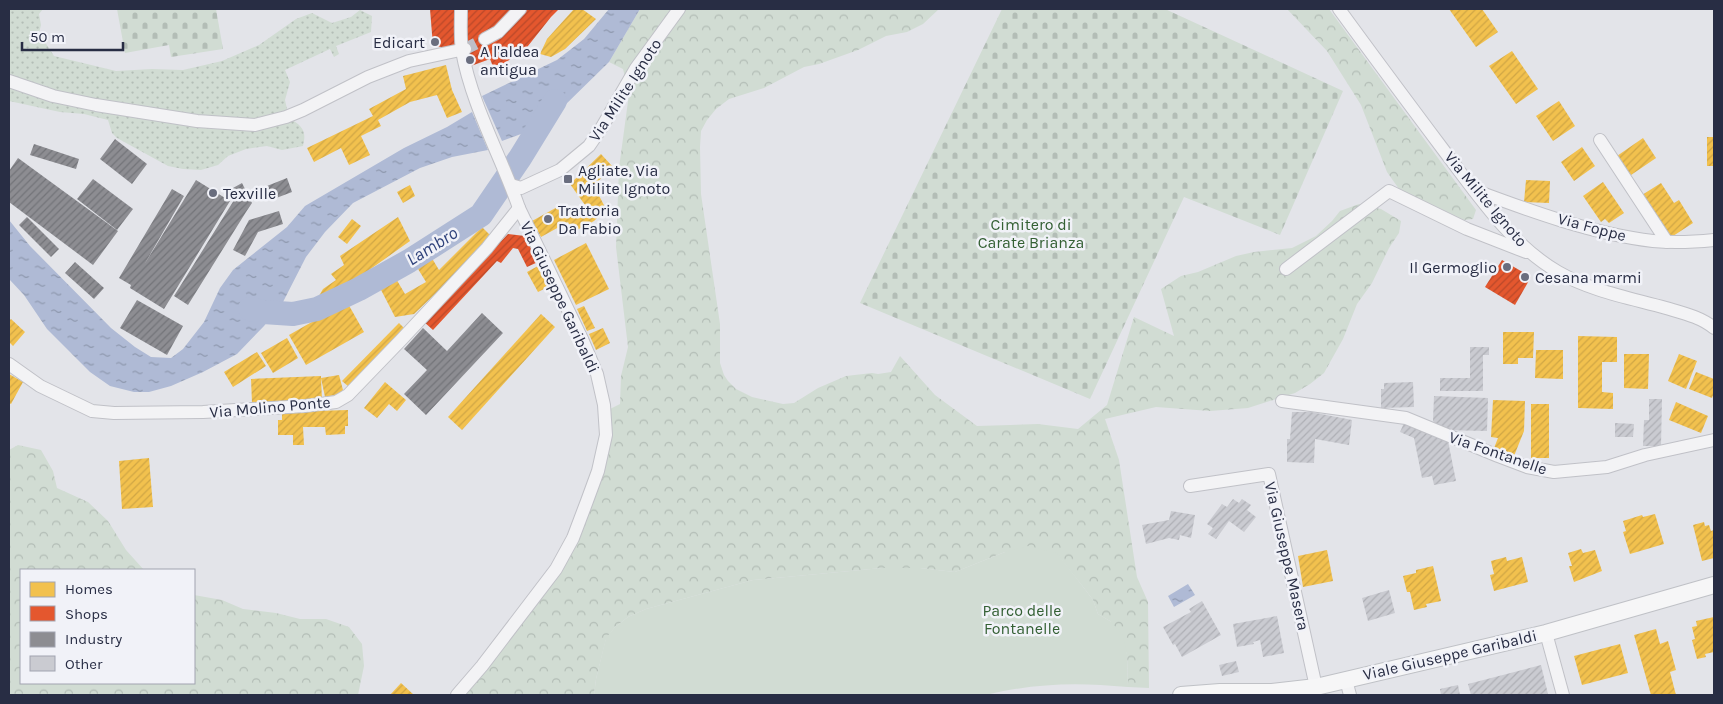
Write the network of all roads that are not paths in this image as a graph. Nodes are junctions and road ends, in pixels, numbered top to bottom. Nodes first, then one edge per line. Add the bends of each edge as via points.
1 (460, 9) edge
2 (520, 9) edge
3 (679, 9) edge
4 (1339, 9) edge
5 (485, 39) tunnel mouth
6 (463, 49) junction
7 (9, 81) edge
8 (1600, 140) dead end
9 (511, 186) junction
10 (1474, 190) junction
11 (519, 208) junction
12 (1714, 240) edge
13 (1667, 242) junction
14 (1533, 254) junction
15 (1286, 268) dead end
16 (1714, 328) edge
17 (9, 364) edge
18 (1282, 401) dead end
19 (1714, 440) edge
20 (1190, 486) dead end
21 (1714, 585) edge
22 (1546, 633) junction
23 (1316, 687) junction
24 (1348, 687) edge
25 (457, 695) edge
26 (1181, 695) edge
27 (1563, 695) edge

1 - 6 street, Via Giuseppe Garibaldi
2 - 5 street via 498,32
3 - 9 street, Via Milite Ignoto via 636,68 589,146 560,170 521,188
4 - 10 street, Via Milite Ignoto
6 - 7 street via 409,62 368,77 286,117 255,125 197,121 96,105 53,96
6 - 9 street, Via Giuseppe Garibaldi via 470,86
8 - 13 street
9 - 11 street, Via Giuseppe Garibaldi
10 - 13 street, Via Foppe via 1600,230
10 - 14 street, Via Milite Ignoto via 1506,229
11 - 17 street, Via Molino Ponte via 487,248 402,339 348,395 336,402 202,412 92,411 40,386
11 - 25 street, Via Giuseppe Garibaldi via 597,374 604,404 606,435 587,501 573,538 556,569
12 - 13 street, Via Foppe
14 - 15 street via 1467,229 1389,191
14 - 16 street, Via Milite Ignoto via 1575,280 1696,317
18 - 19 street, Via Fontanelle via 1406,418 1528,467 1554,472 1607,467
20 - 23 street, Via Giuseppe Masera via 1269,474
21 - 22 main road, Viale Giuseppe Garibaldi
22 - 24 main road, Viale Giuseppe Garibaldi
22 - 27 street
23 - 24 main road, Viale Giuseppe Garibaldi
23 - 26 main road, Viale Giuseppe Garibaldi

